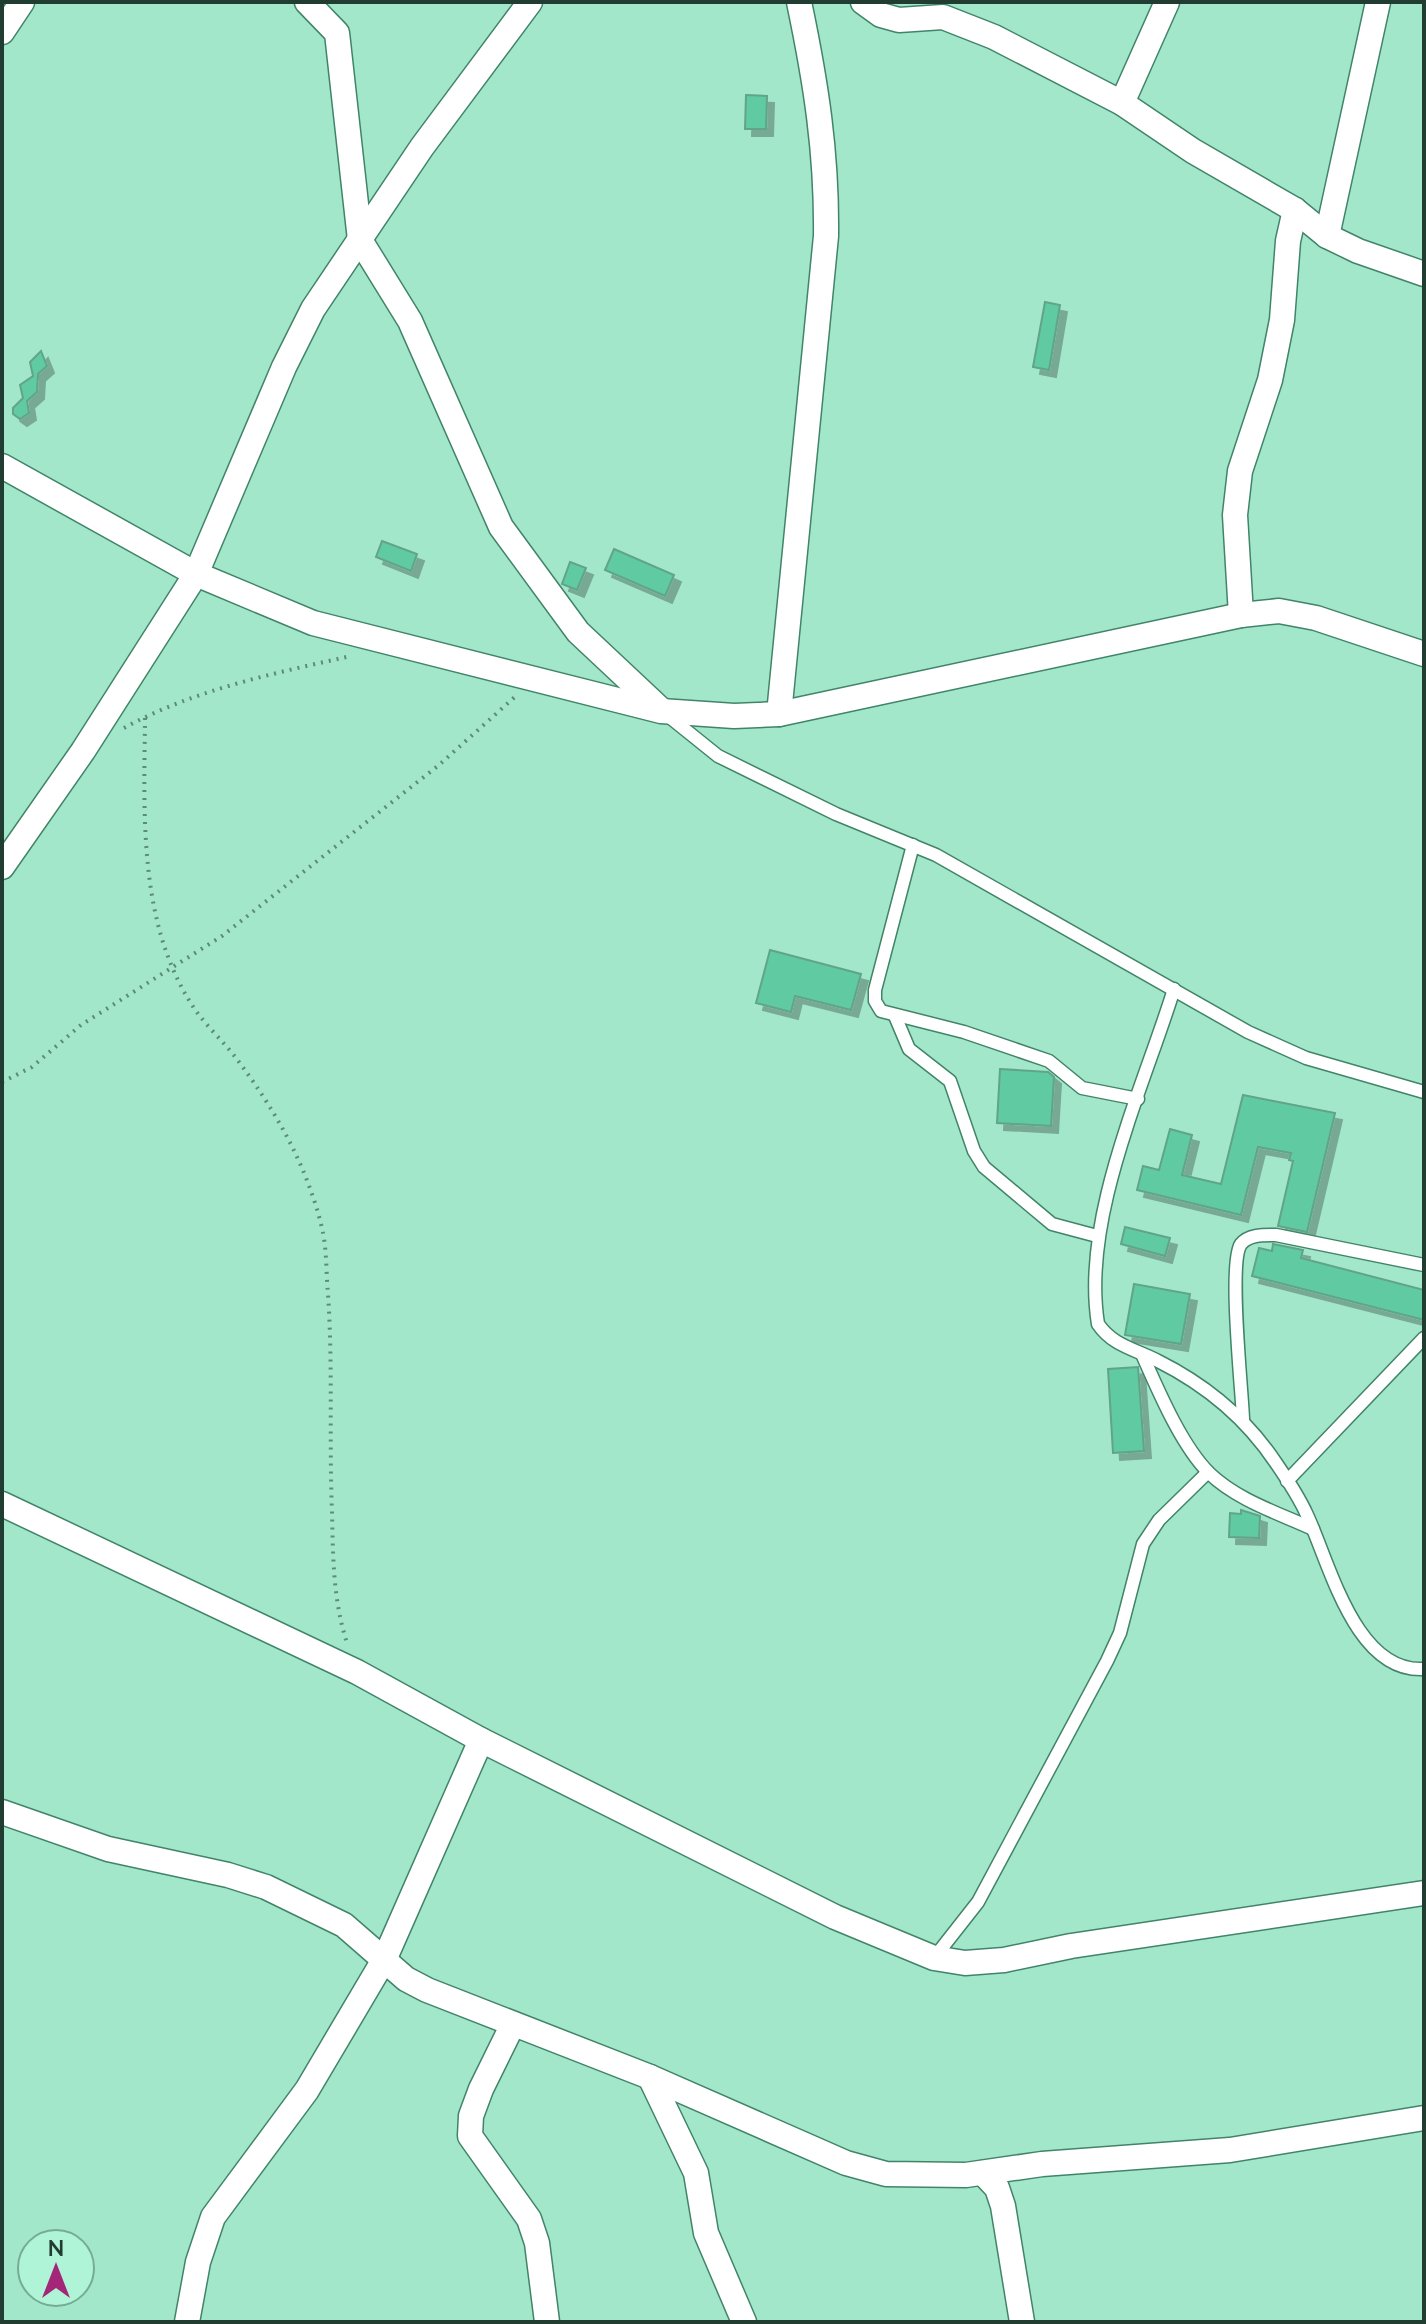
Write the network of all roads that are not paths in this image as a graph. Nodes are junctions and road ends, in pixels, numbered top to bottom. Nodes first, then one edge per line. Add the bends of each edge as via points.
1 (22, 2) edge
2 (307, 2) edge
3 (530, 2) edge
4 (799, 2) edge
5 (863, 2) edge
6 (1167, 2) edge
7 (1378, 2) edge
8 (922, 10) edge
9 (2, 32) edge
10 (1122, 103) junction
11 (1295, 210) junction
12 (1327, 236) junction
13 (360, 240) junction
14 (1424, 274) edge
15 (5, 469) edge
16 (196, 574) junction
17 (1241, 615) junction
18 (1424, 654) edge
19 (661, 711) junction
20 (779, 714) junction
21 (913, 845) junction
22 (2, 867) edge
23 (1174, 989) junction
24 (895, 1016) junction
25 (1424, 1092) edge
26 (1138, 1099) junction
27 (1097, 1236) junction
28 (1424, 1265) edge
29 (1424, 1338) edge
30 (1142, 1354) junction
31 (1243, 1419) junction
32 (1208, 1472) junction
33 (1287, 1481) junction
34 (2, 1504) edge
35 (1313, 1529) junction
36 (1424, 1669) edge
37 (481, 1740) junction
38 (2, 1812) edge
39 (1424, 1893) edge
40 (385, 1958) junction
41 (934, 1958) junction
42 (513, 2024) junction
43 (650, 2077) junction
44 (1424, 2118) edge
45 (983, 2173) junction
46 (187, 2322) edge
47 (547, 2322) edge
48 (744, 2322) edge
49 (1022, 2322) edge

1 - 9 street
2 - 13 street via 337,33
3 - 13 street
4 - 20 street via 827,165 826,236
5 - 8 street via 899,20
6 - 10 street
7 - 12 street
8 - 10 street via 957,20
10 - 11 street
11 - 12 street
11 - 17 street via 1270,380 1240,471 1235,515
12 - 14 street
13 - 16 street via 313,309 284,367
13 - 19 street via 410,321 501,527 578,632
15 - 16 street
16 - 19 street via 313,623
16 - 22 street
17 - 18 street via 1279,611 1316,618
17 - 20 street
19 - 20 street
19 - 21 lane via 730,762
21 - 23 lane
21 - 24 lane via 875,990 881,1011
23 - 25 lane via 1306,1058
23 - 26 lane
24 - 26 lane via 1049,1061 1082,1088
24 - 27 lane via 909,1049 950,1081 984,1167 1052,1224
26 - 27 lane
27 - 30 lane via 1098,1324 1106,1336
28 - 31 lane via 1276,1235 1252,1236 1242,1243 1236,1285
29 - 33 lane
30 - 31 lane via 1207,1391
30 - 32 lane via 1177,1425
31 - 33 lane
32 - 35 lane via 1238,1494
32 - 41 lane via 1159,1520 1143,1544 1120,1633 1107,1661 978,1902
33 - 35 lane
34 - 37 street via 357,1672
35 - 36 lane via 1336,1588 1362,1632 1396,1665
37 - 40 street
37 - 41 street via 835,1917
38 - 40 street via 108,1849 266,1887 344,1925
39 - 41 street via 1004,1960 965,1963
40 - 42 street via 406,1979
40 - 46 street via 307,2090 213,2217
42 - 43 street
42 - 47 street via 481,2089 470,2136 529,2219
43 - 45 street via 846,2163 886,2174
43 - 48 street via 696,2173 706,2233
44 - 45 street via 1230,2150
45 - 49 street via 997,2188 1003,2206

